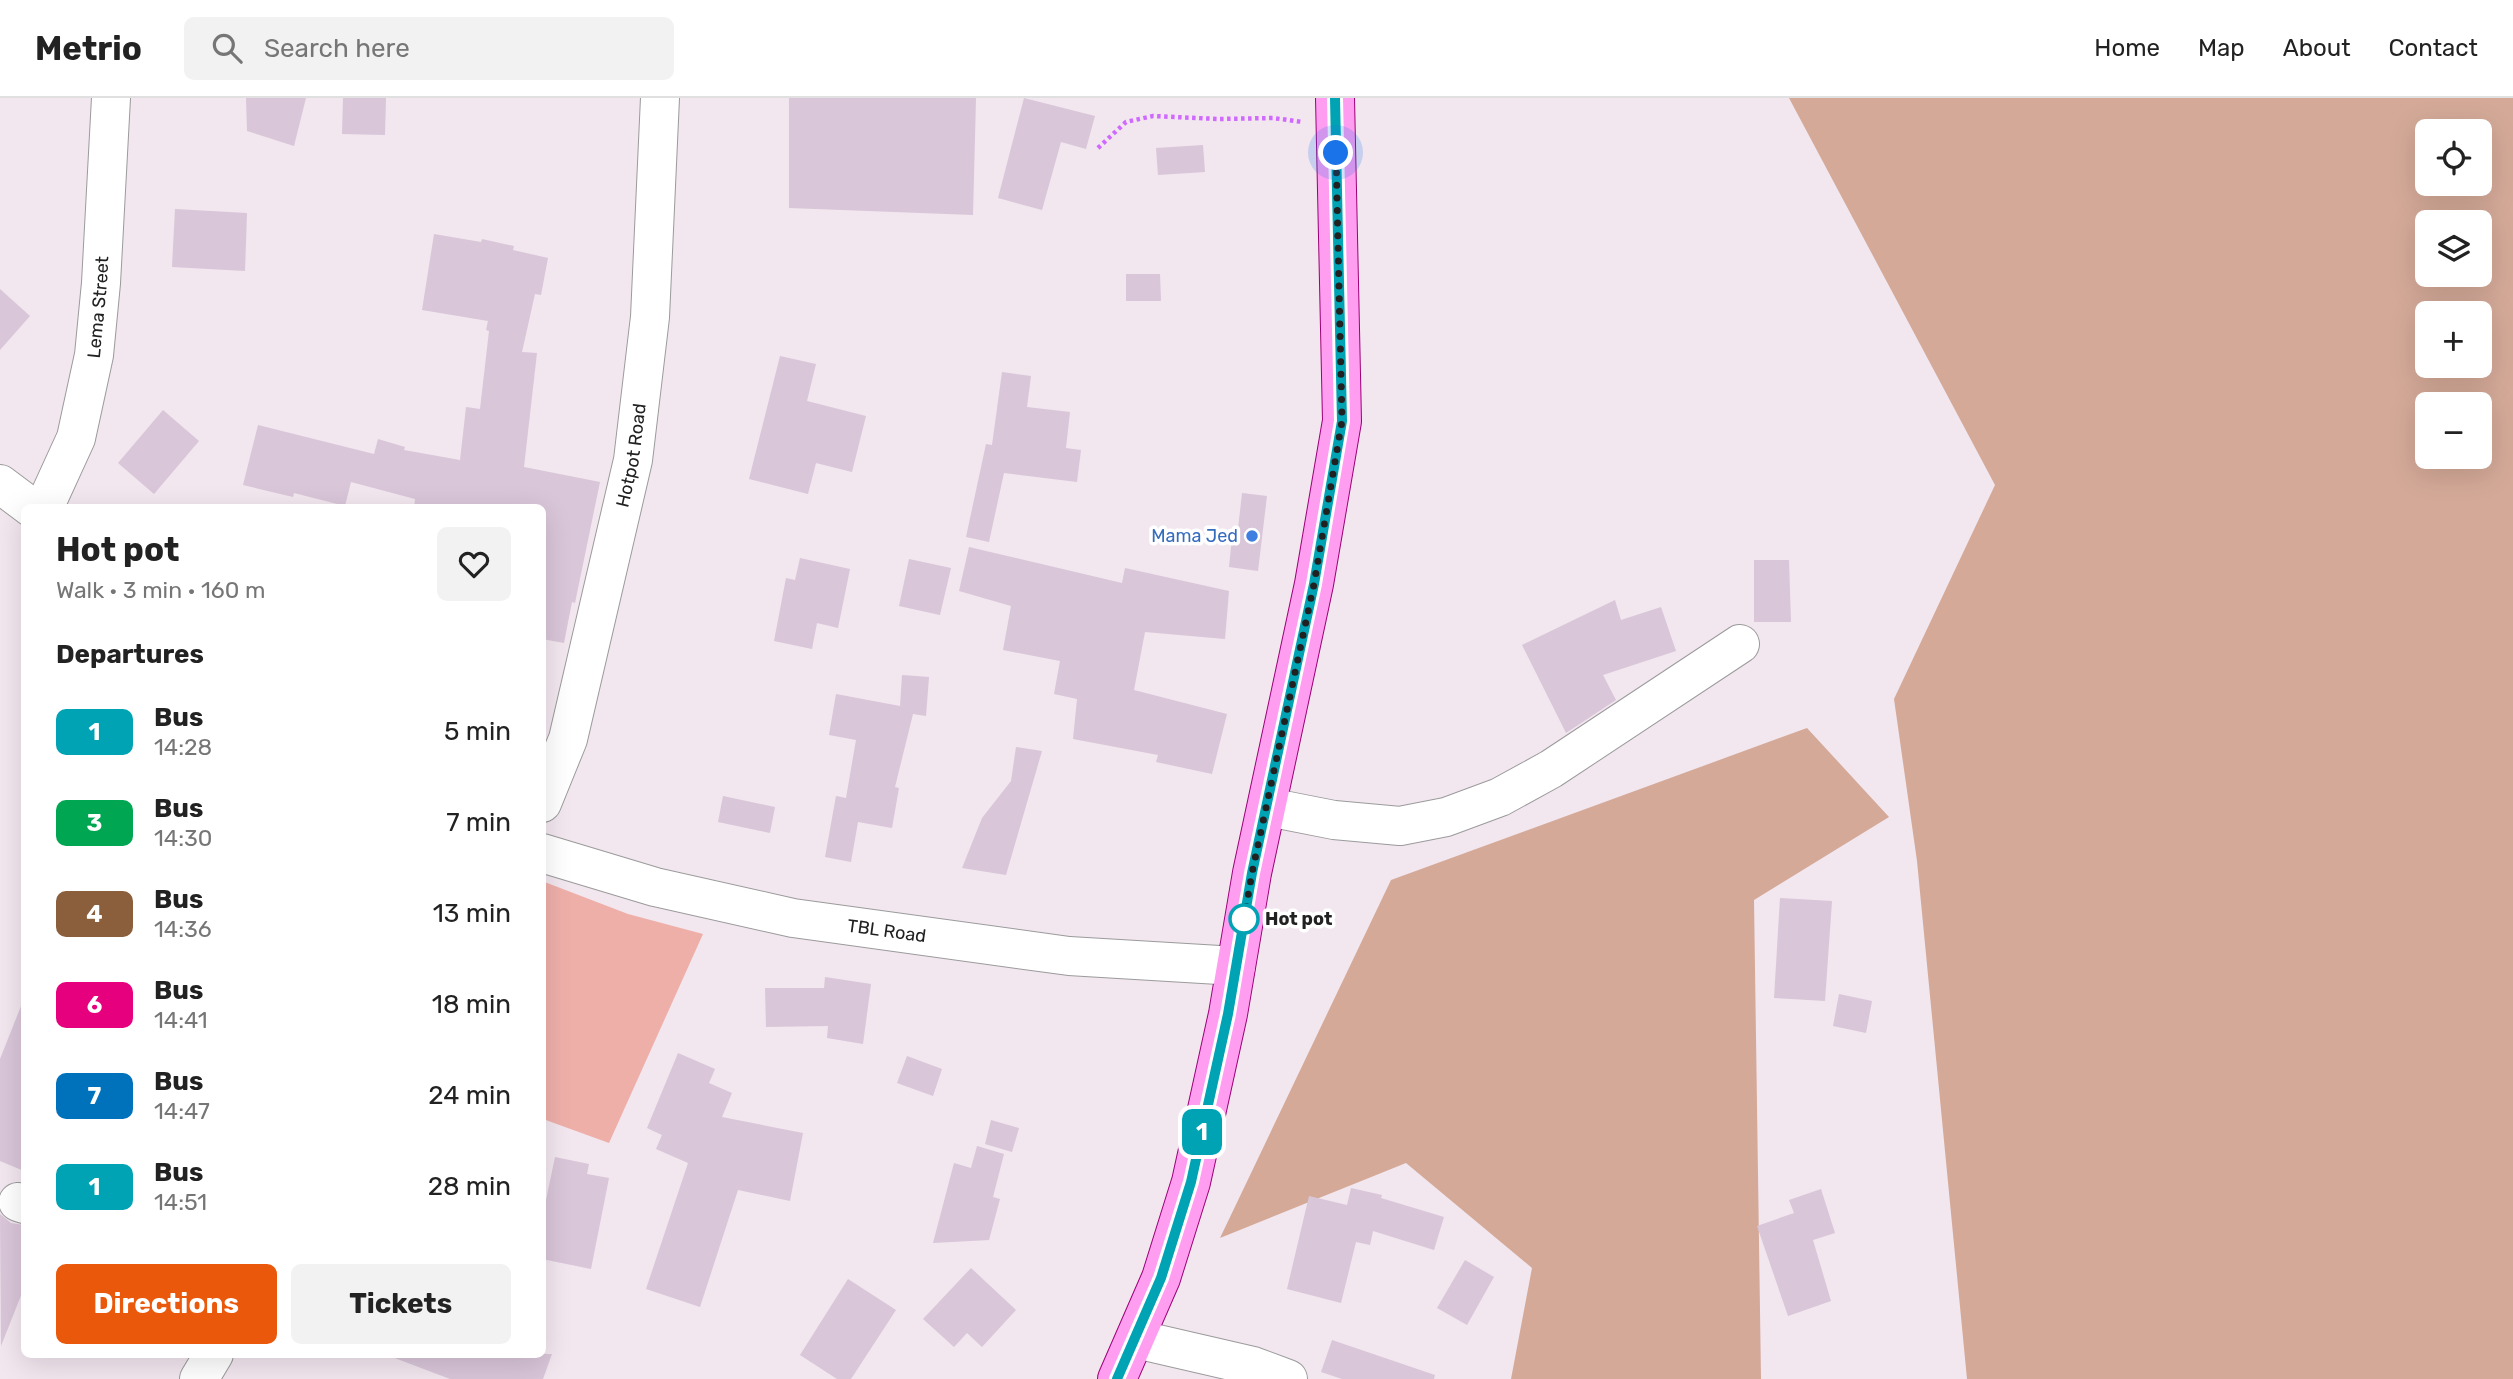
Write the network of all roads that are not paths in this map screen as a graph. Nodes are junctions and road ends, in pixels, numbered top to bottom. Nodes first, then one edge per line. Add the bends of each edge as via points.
1 (111, 98) edge
2 (660, 98) edge
3 (1335, 112) edge
4 (0, 484) edge
5 (27, 504) edge
6 (46, 504) edge
7 (1740, 645) dead end
8 (546, 793) edge
9 (1268, 807) junction
10 (546, 854) edge
11 (1236, 966) junction
12 (1136, 1339) junction
13 (212, 1358) edge
14 (199, 1379) edge
15 (1117, 1379) edge
16 (1287, 1379) edge

1 - 6 street, Lema Street via 94,355 76,438
2 - 8 street, Hotpot Road via 650,317 633,460 568,739
3 - 9 main road via 1342,421
4 - 5 street
7 - 9 street via 1551,769 1500,797 1446,817 1400,826
9 - 11 main road
10 - 11 street, TBL Road via 655,887 793,918 1069,956
11 - 12 main road via 1191,1182
12 - 15 main road
12 - 16 street via 1253,1366
13 - 14 street

